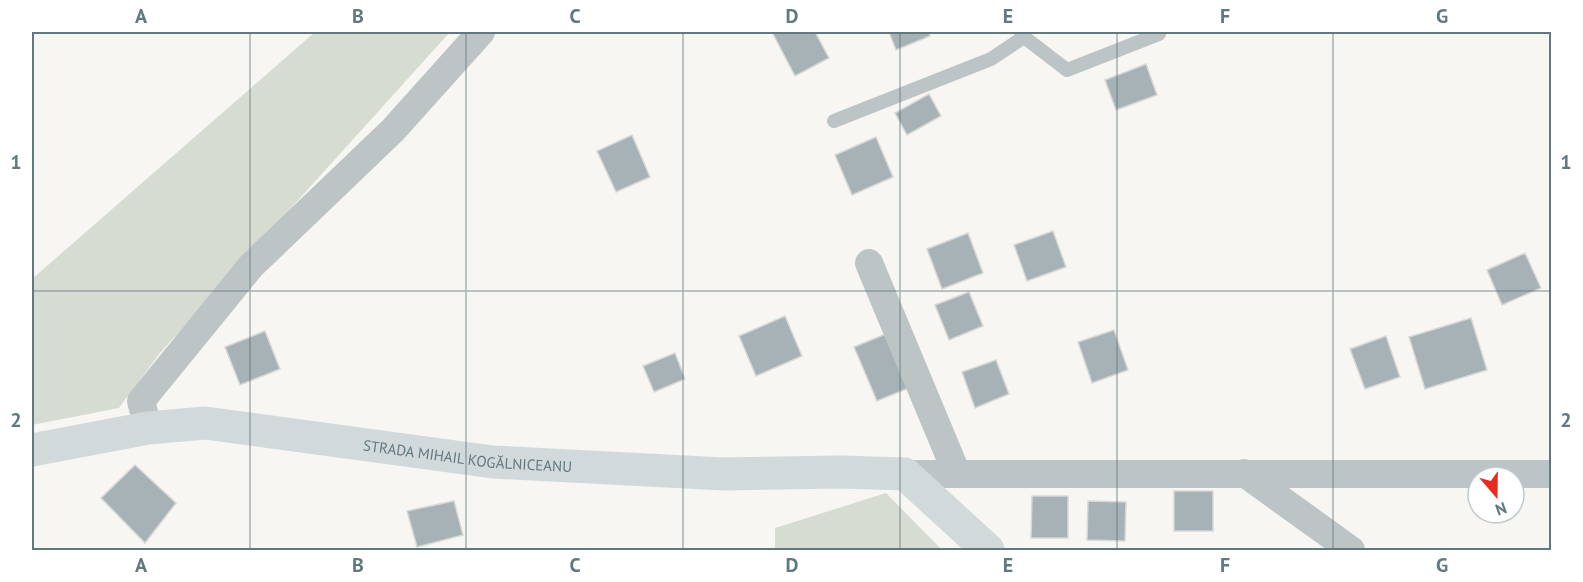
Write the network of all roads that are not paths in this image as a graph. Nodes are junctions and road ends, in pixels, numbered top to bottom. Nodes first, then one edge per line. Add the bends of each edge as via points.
1 (481, 32) edge
2 (1023, 34) edge
3 (1159, 34) dead end
4 (834, 121) dead end
5 (869, 263) dead end
6 (148, 428) junction
7 (32, 450) edge
8 (1244, 472) junction
9 (905, 474) junction
10 (957, 474) junction
11 (1551, 474) edge
12 (988, 550) edge
13 (1351, 550) edge

1 - 6 street via 393,130 251,266 229,292 141,401
2 - 3 lane via 1067,70
2 - 4 lane via 991,59
5 - 10 street
6 - 7 street, STRADA MIHAIL KOGĂLNICEANU
6 - 9 street, STRADA MIHAIL KOGĂLNICEANU via 205,423 504,462 724,474
8 - 10 street
8 - 11 street
8 - 13 street
9 - 10 street
9 - 12 street

